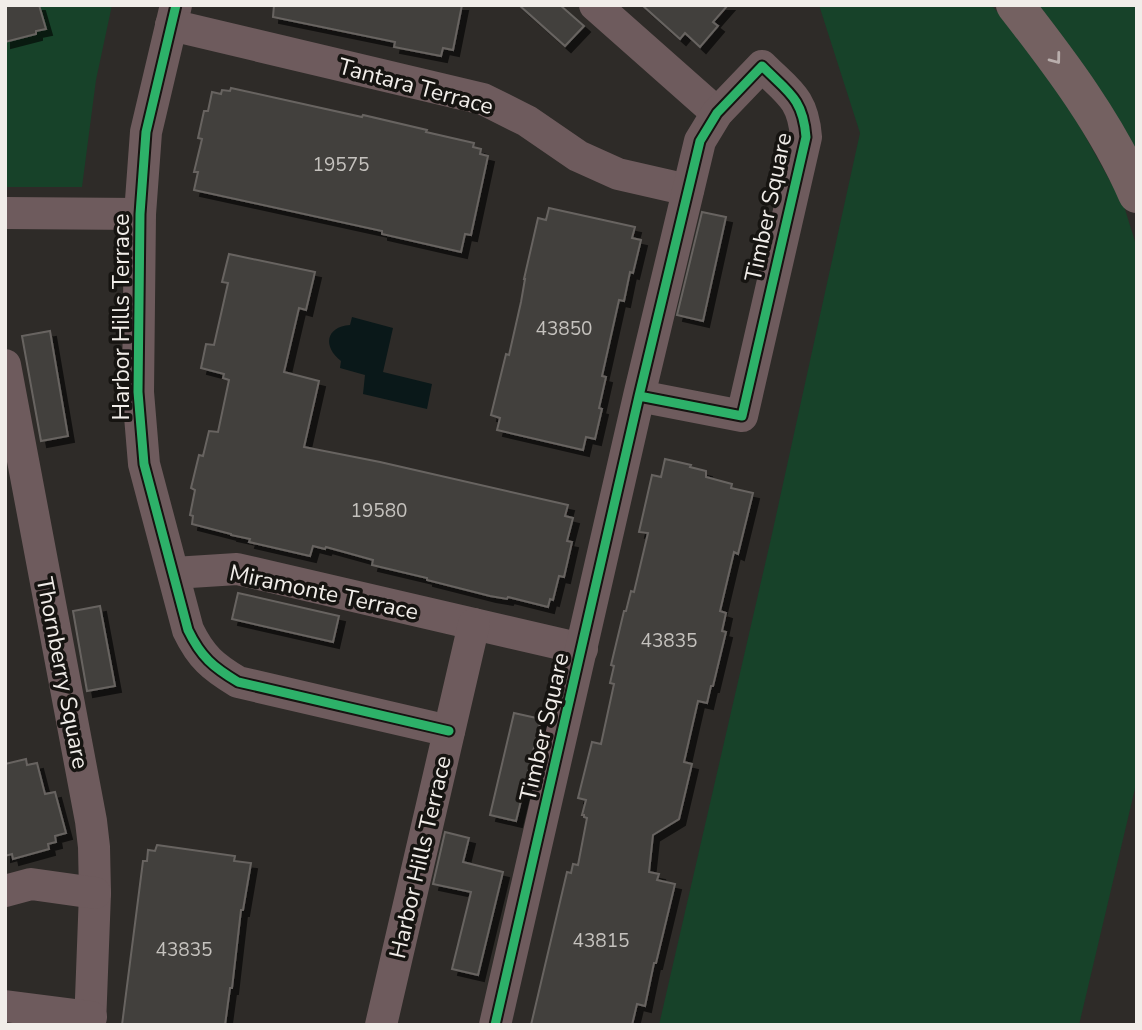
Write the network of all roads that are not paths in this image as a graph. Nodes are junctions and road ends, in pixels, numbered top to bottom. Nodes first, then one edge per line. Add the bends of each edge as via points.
1 (595, 5) edge
2 (1015, 5) edge
3 (174, 15) edge
4 (717, 113) junction
5 (688, 190) junction
6 (1137, 194) edge
7 (5, 213) edge
8 (140, 214) junction
9 (5, 365) edge
10 (639, 397) junction
11 (174, 573) junction
12 (474, 624) junction
13 (582, 649) junction
14 (449, 731) junction
15 (5, 891) edge
16 (95, 893) junction
17 (5, 1006) edge
18 (91, 1021) edge
19 (381, 1025) edge
20 (495, 1025) edge

1 - 4 street
2 -> 6 highway via 1075,84
3 - 5 street, Tantara Terrace via 483,99 527,121 578,156 618,174
3 - 8 street, Harbor Hills Terrace via 146,132
4 - 5 street, Timber Square via 700,141
4 - 10 street, Timber Square via 762,66 796,99 806,137 742,416
5 - 10 street, Timber Square
7 - 8 street
8 - 11 street, Harbor Hills Terrace via 140,430 144,464
9 - 16 street, Thornberry Square via 91,821
10 - 13 street, Timber Square
11 - 12 street, Miramonte Terrace via 237,569
11 - 14 street, Harbor Hills Terrace via 196,646 215,668 238,682
12 - 13 street, Miramonte Terrace
12 - 14 street
13 - 20 street, Timber Square
14 - 19 street, Harbor Hills Terrace
15 - 16 street via 31,884
16 - 18 street, Thornberry Square
17 - 18 street

